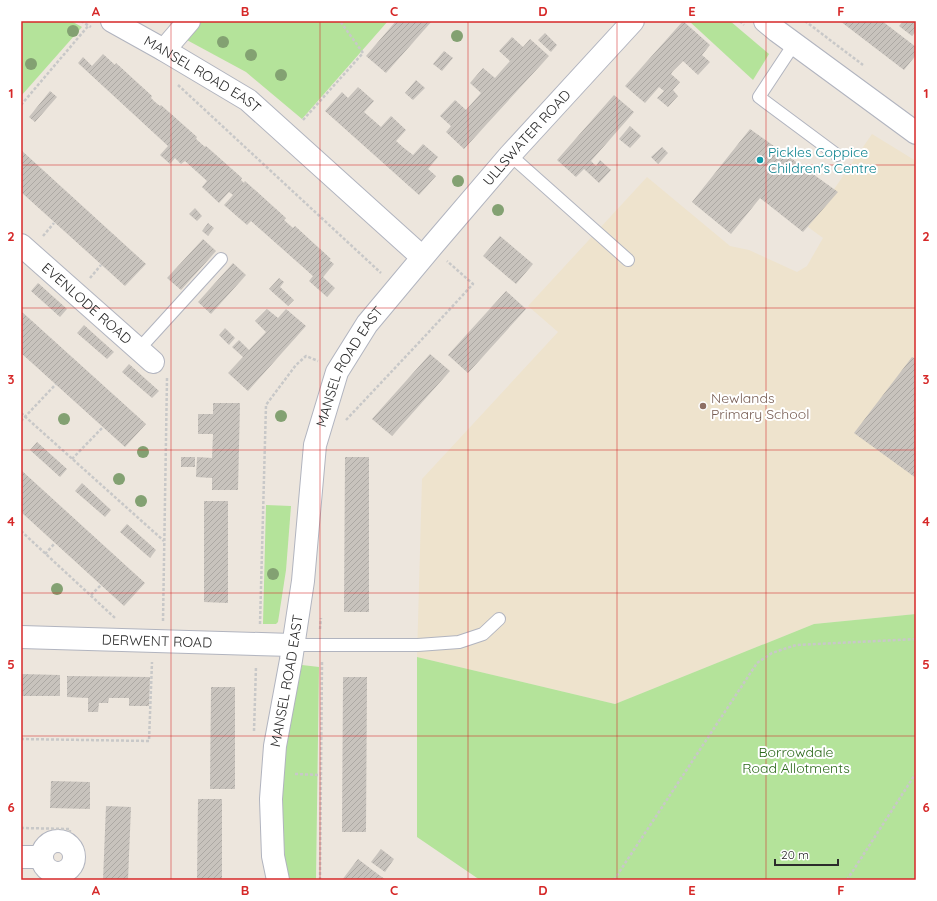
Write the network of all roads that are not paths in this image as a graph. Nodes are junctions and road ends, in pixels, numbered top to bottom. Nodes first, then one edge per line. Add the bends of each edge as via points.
1 (189, 21) edge
2 (633, 21) edge
3 (765, 21) edge
4 (104, 25) edge
5 (794, 44) junction
6 (164, 50) junction
7 (916, 133) edge
8 (510, 155) junction
9 (837, 155) dead end
10 (21, 245) edge
11 (422, 257) junction
12 (220, 259) dead end
13 (628, 260) dead end
14 (146, 355) joint
15 (499, 619) dead end
16 (21, 637) edge
17 (292, 644) junction
18 (69, 846) road end
19 (31, 857) edge
20 (278, 880) edge

1 - 6 street
2 - 8 street, ULLSWATER ROAD
3 - 5 street
4 - 6 street, MANSEL ROAD EAST
5 - 7 street
5 - 9 lane via 759,97
6 - 11 street, MANSEL ROAD EAST via 248,100
8 - 11 street, ULLSWATER ROAD
8 - 13 lane
10 - 14 street, EVENLODE ROAD
11 - 17 street, MANSEL ROAD EAST via 367,324 337,372 315,445 303,581
12 - 14 lane
15 - 17 lane via 483,634 458,642
16 - 17 street, DERWENT ROAD
17 - 20 street, MANSEL ROAD EAST via 275,746 271,799 273,856
18 - 19 street via 62,841 50,842

